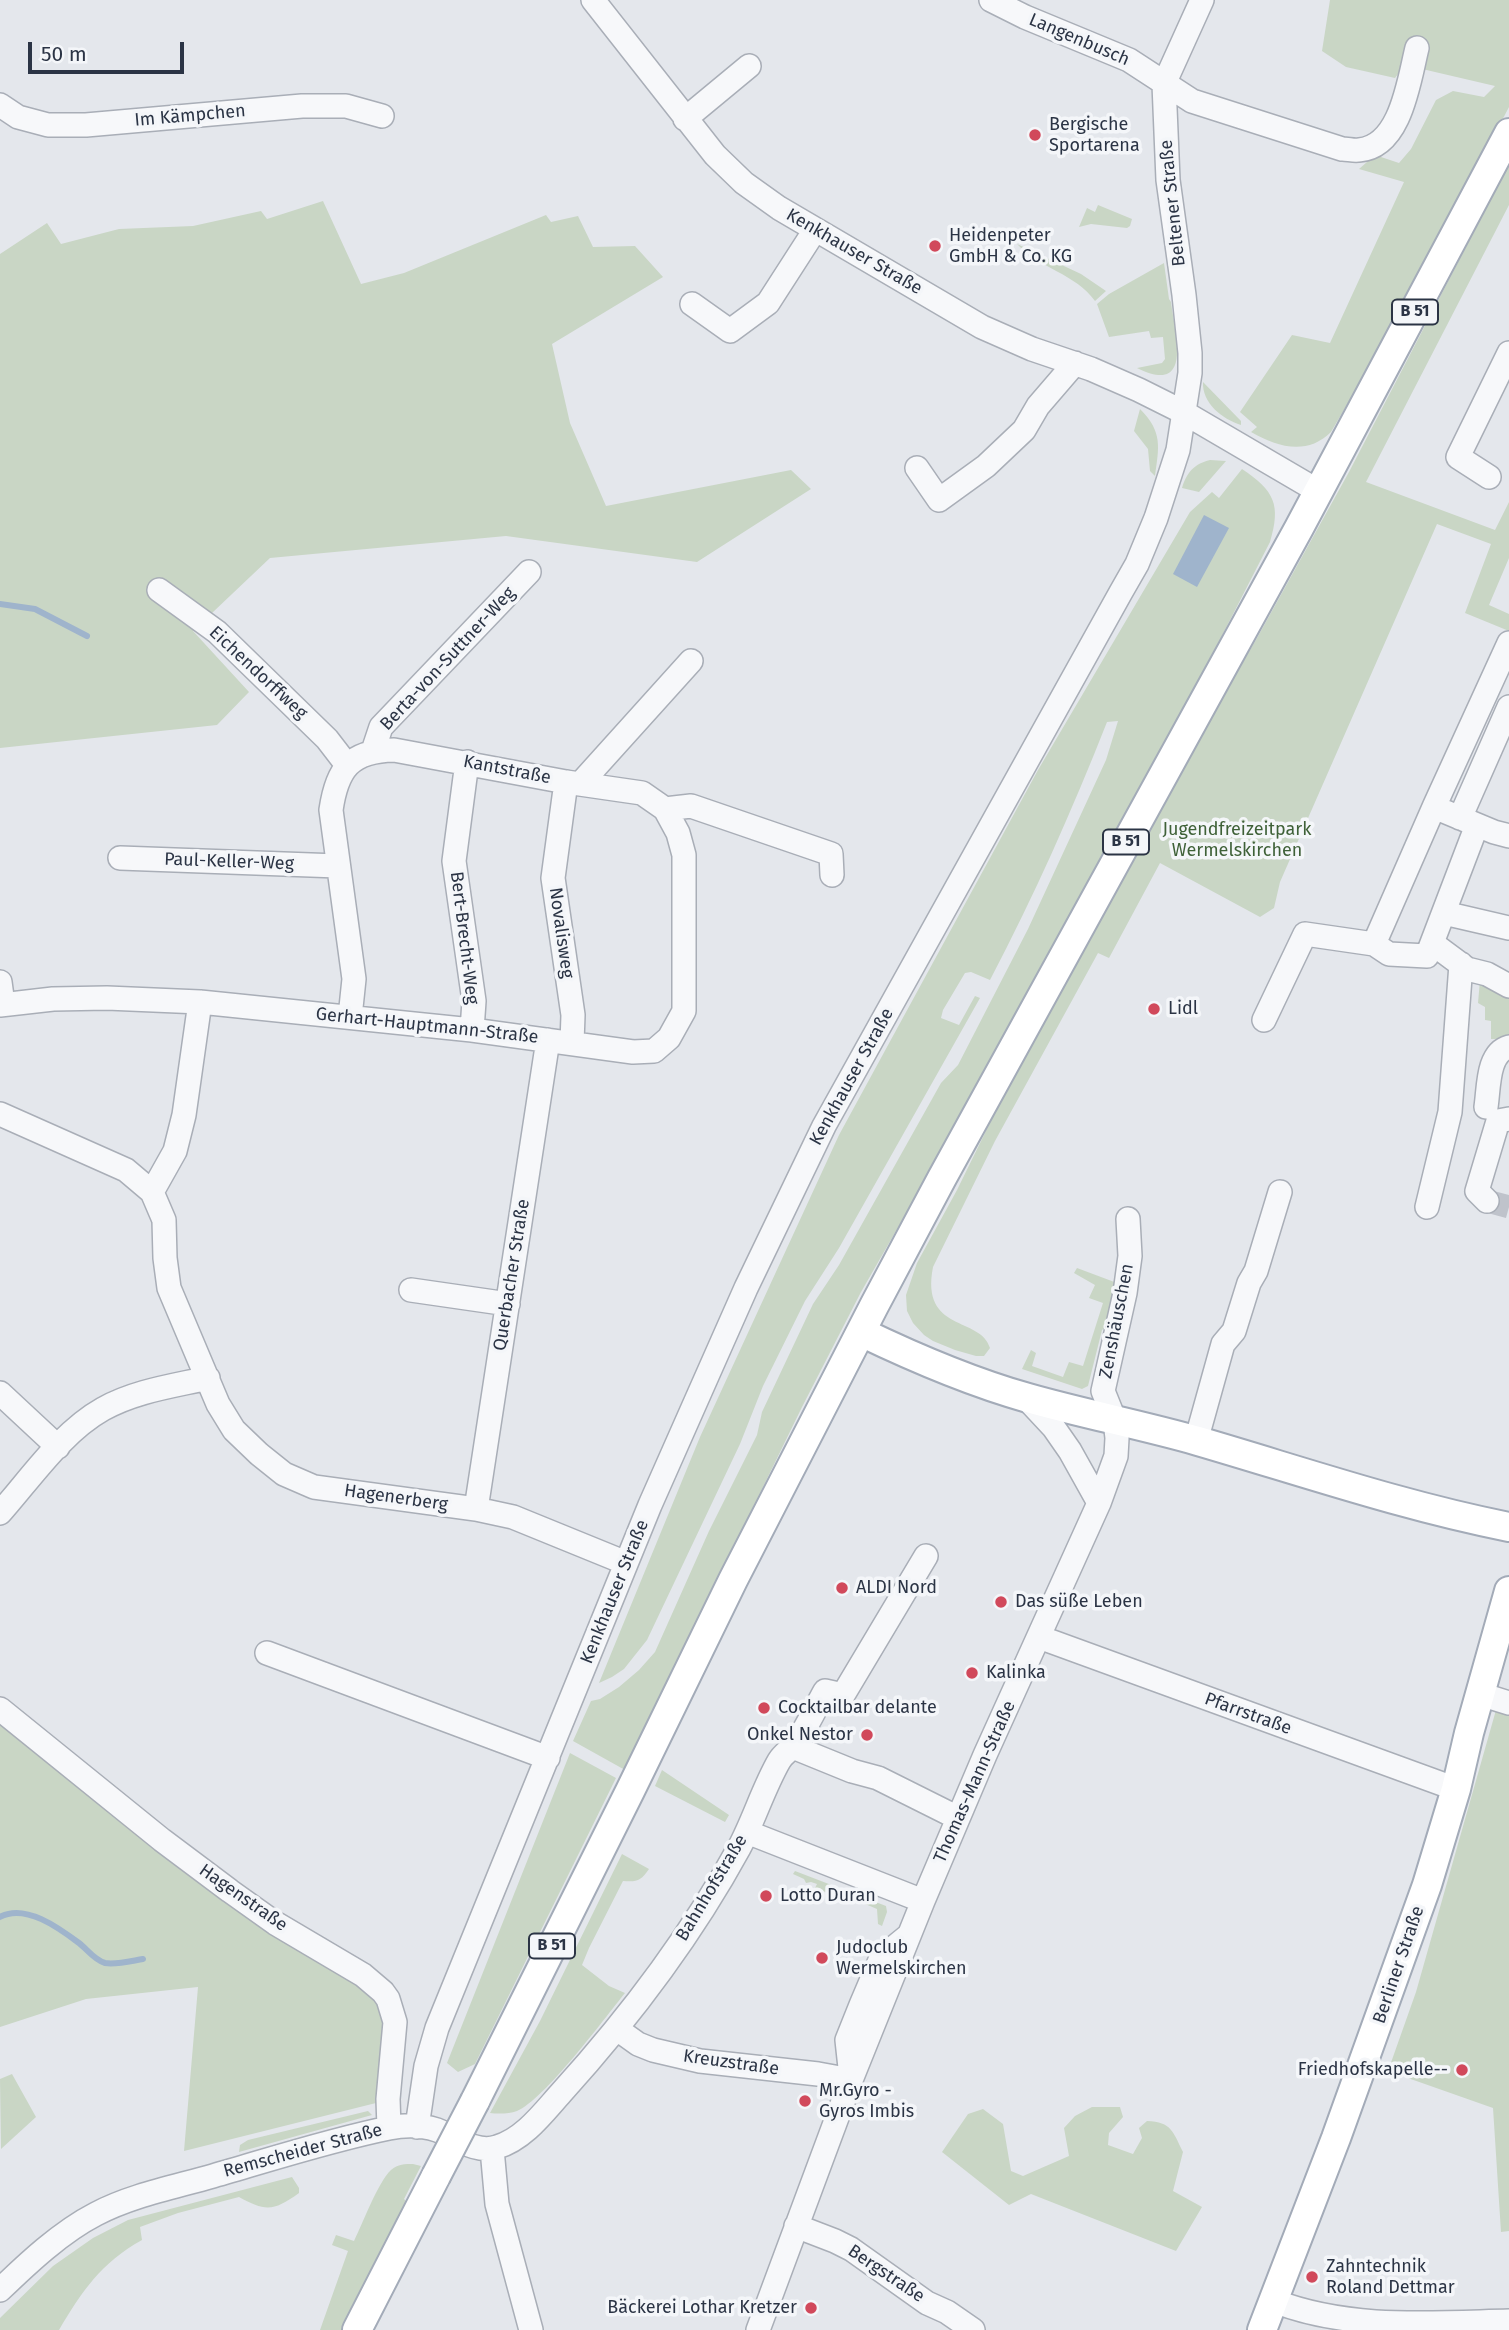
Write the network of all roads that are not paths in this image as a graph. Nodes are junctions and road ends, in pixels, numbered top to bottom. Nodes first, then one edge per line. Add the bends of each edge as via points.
1 (593, 0) edge
2 (991, 0) edge
3 (1202, 0) edge
4 (1417, 48) dead end
5 (749, 66) dead end
6 (1164, 84) junction
7 (0, 106) edge
8 (382, 116) dead end
9 (685, 119) junction
10 (1509, 133) edge
11 (815, 230) junction
12 (692, 304) dead end
13 (1509, 353) edge
14 (1075, 363) junction
15 (1183, 412) junction
16 (917, 468) dead end
17 (1489, 477) dead end
18 (1318, 491) junction
19 (529, 572) dead end
20 (159, 590) dead end
21 (1509, 643) edge
22 (691, 661) dead end
23 (1509, 707) edge
24 (373, 751) junction
25 (467, 762) junction
26 (347, 765) junction
27 (573, 783) junction
28 (1434, 807) junction
29 (665, 809) junction
30 (1468, 822) junction
31 (1509, 836) edge
32 (120, 858) dead end
33 (338, 866) junction
34 (832, 874) dead end
35 (1444, 914) junction
36 (1509, 928) edge
37 (1432, 943) junction
38 (1374, 944) junction
39 (1461, 964) junction
40 (1509, 986) edge
41 (1, 997) edge
42 (200, 1002) junction
43 (350, 1017) junction
44 (1264, 1020) dead end
45 (472, 1030) junction
46 (548, 1040) junction
47 (572, 1043) junction
48 (1509, 1046) edge
49 (0, 1114) edge
50 (1498, 1116) edge
51 (152, 1192) junction
52 (1280, 1192) dead end
53 (1487, 1201) dead end
54 (1427, 1207) dead end
55 (1128, 1219) dead end
56 (411, 1290) dead end
57 (508, 1304) junction
58 (861, 1332) junction
59 (208, 1378) junction
60 (0, 1392) edge
61 (1026, 1398) junction
62 (1115, 1421) junction
63 (1196, 1441) junction
64 (58, 1447) junction
65 (1099, 1503) junction
66 (476, 1509) junction
67 (0, 1513) edge
68 (1509, 1527) edge
69 (926, 1556) dead end
70 (626, 1563) junction
71 (1509, 1591) edge
72 (1039, 1637) junction
73 (267, 1653) dead end
74 (1480, 1693) junction
75 (1509, 1703) edge
76 (0, 1709) edge
77 (793, 1747) junction
78 (548, 1758) junction
79 (1456, 1789) junction
80 (956, 1824) junction
81 (747, 1832) junction
82 (923, 1901) junction
83 (910, 1934) junction
84 (617, 2029) junction
85 (851, 2080) junction
86 (389, 2127) junction
87 (416, 2127) junction
88 (492, 2149) junction
89 (796, 2226) junction
90 (0, 2290) edge
91 (1274, 2301) junction
92 (1509, 2321) edge
93 (357, 2330) edge
94 (531, 2330) edge
95 (758, 2330) edge
96 (973, 2330) edge
97 (1262, 2330) edge

1 - 9 street, Kenkhauser Straße
2 - 6 street, Langenbusch via 1129,60
3 - 6 street, Beltener Straße
4 - 6 street, Langenbusch via 1394,126 1375,145 1360,150 1342,149 1192,101
5 - 9 street
6 - 15 street, Beltener Straße via 1168,180 1190,352
7 - 8 street, Im Kämpchen via 18,117 48,125 302,106 346,106
9 - 11 street, Kenkhauser Straße via 744,183
10 - 18 main road, B 51
11 - 12 street via 768,303 730,331
11 - 14 street, Kenkhauser Straße via 982,327
13 - 17 street via 1458,457
14 - 15 street, Kenkhauser Straße
14 - 16 street via 1024,430 986,466 939,500
15 - 18 street, Kenkhauser Straße
15 - 70 street, Kenkhauser Straße via 1178,450 1137,564 811,1150 683,1427
18 - 58 main road, B 51
19 - 24 street, Berta-von-Suttner-Weg via 380,727
20 - 26 street, Eichendorffweg via 217,632 327,739
21 - 28 street
22 - 27 street
23 - 30 street
24 - 25 street, Kantstraße
24 - 26 street
25 - 27 street, Kantstraße
25 - 45 street, Bert-Brecht-Weg via 454,861 474,1001
26 - 33 street via 335,785 331,810
27 - 29 street, Kantstraße via 642,793
27 - 47 street, Novalisweg via 552,878 573,1015
28 - 30 street
28 - 38 street
29 - 34 street via 691,806 831,854
29 - 47 street, Gerhart-Hauptmann-Straße via 684,855 684,1011 669,1038 654,1051
30 - 31 street
30 - 35 street
32 - 33 street, Paul-Keller-Weg
33 - 43 street via 354,979
35 - 36 street
35 - 37 street
37 - 38 street via 1427,956 1389,954
37 - 39 street
38 - 44 street via 1306,934
39 - 40 street
39 - 54 street via 1450,1112
41 - 42 street, Gerhart-Hauptmann-Straße
42 - 43 street, Gerhart-Hauptmann-Straße
42 - 51 street via 175,1151
43 - 45 street, Gerhart-Hauptmann-Straße
45 - 46 street, Gerhart-Hauptmann-Straße
46 - 47 street, Gerhart-Hauptmann-Straße
46 - 57 street, Querbacher Straße
48 - 50 street via 1493,1061
49 - 51 street, Hagenerberg via 126,1170
50 - 53 street via 1477,1191
51 - 59 street, Hagenerberg via 164,1220 169,1288
52 - 63 street via 1234,1331 1223,1344
55 - 62 street, Zenshäuschen via 1125,1293 1103,1391
56 - 57 street
57 - 66 street, Querbacher Straße
58 - 61 main road
58 - 93 main road, B 51, bridge
59 - 64 street via 138,1394 104,1408
59 - 66 street, Hagenerberg via 234,1430 284,1474 314,1487
60 - 64 street
61 - 62 main road
61 - 65 street via 1070,1451
62 - 63 main road
62 - 65 street, Thomas-Mann-Straße via 1116,1456
63 - 68 main road
64 - 67 street
65 - 72 street, Thomas-Mann-Straße
66 - 70 street, Hagenerberg via 513,1517
69 - 77 street, Bahnhofstraße via 843,1695 825,1691
70 - 78 street, Kenkhauser Straße
71 - 74 main road, Berliner Straße
72 - 79 street, Pfarrstraße
72 - 80 street, Thomas-Mann-Straße
73 - 78 street
74 - 75 street
74 - 79 main road, Berliner Straße
76 - 86 street, Hagenstraße via 230,1892 374,1983 388,1999 395,2022
77 - 80 street via 878,1778
77 - 81 street, Bahnhofstraße via 777,1764
78 - 87 street, Kenkhauser Straße via 437,2028
79 - 91 main road, Berliner Straße via 1391,1989
80 - 82 street, Thomas-Mann-Straße
80 - 83 street via 954,1861 944,1885 929,1919
81 - 82 street
81 - 84 street, Bahnhofstraße via 696,1918
82 - 83 street, Thomas-Mann-Straße
83 - 85 street, Thomas-Mann-Straße
84 - 85 street, Kreuzstraße via 653,2050 700,2061
84 - 88 street, Bahnhofstraße via 530,2126
85 - 89 street, Thomas-Mann-Straße
86 - 87 street, Remscheider Straße
86 - 90 street, Remscheider Straße via 95,2214
87 - 88 street, Remscheider Straße
88 - 94 street via 497,2204
89 - 95 street, Thomas-Mann-Straße
89 - 96 street, Bergstraße via 851,2249
91 - 92 street via 1321,2317 1352,2321
91 - 97 main road, Berliner Straße

